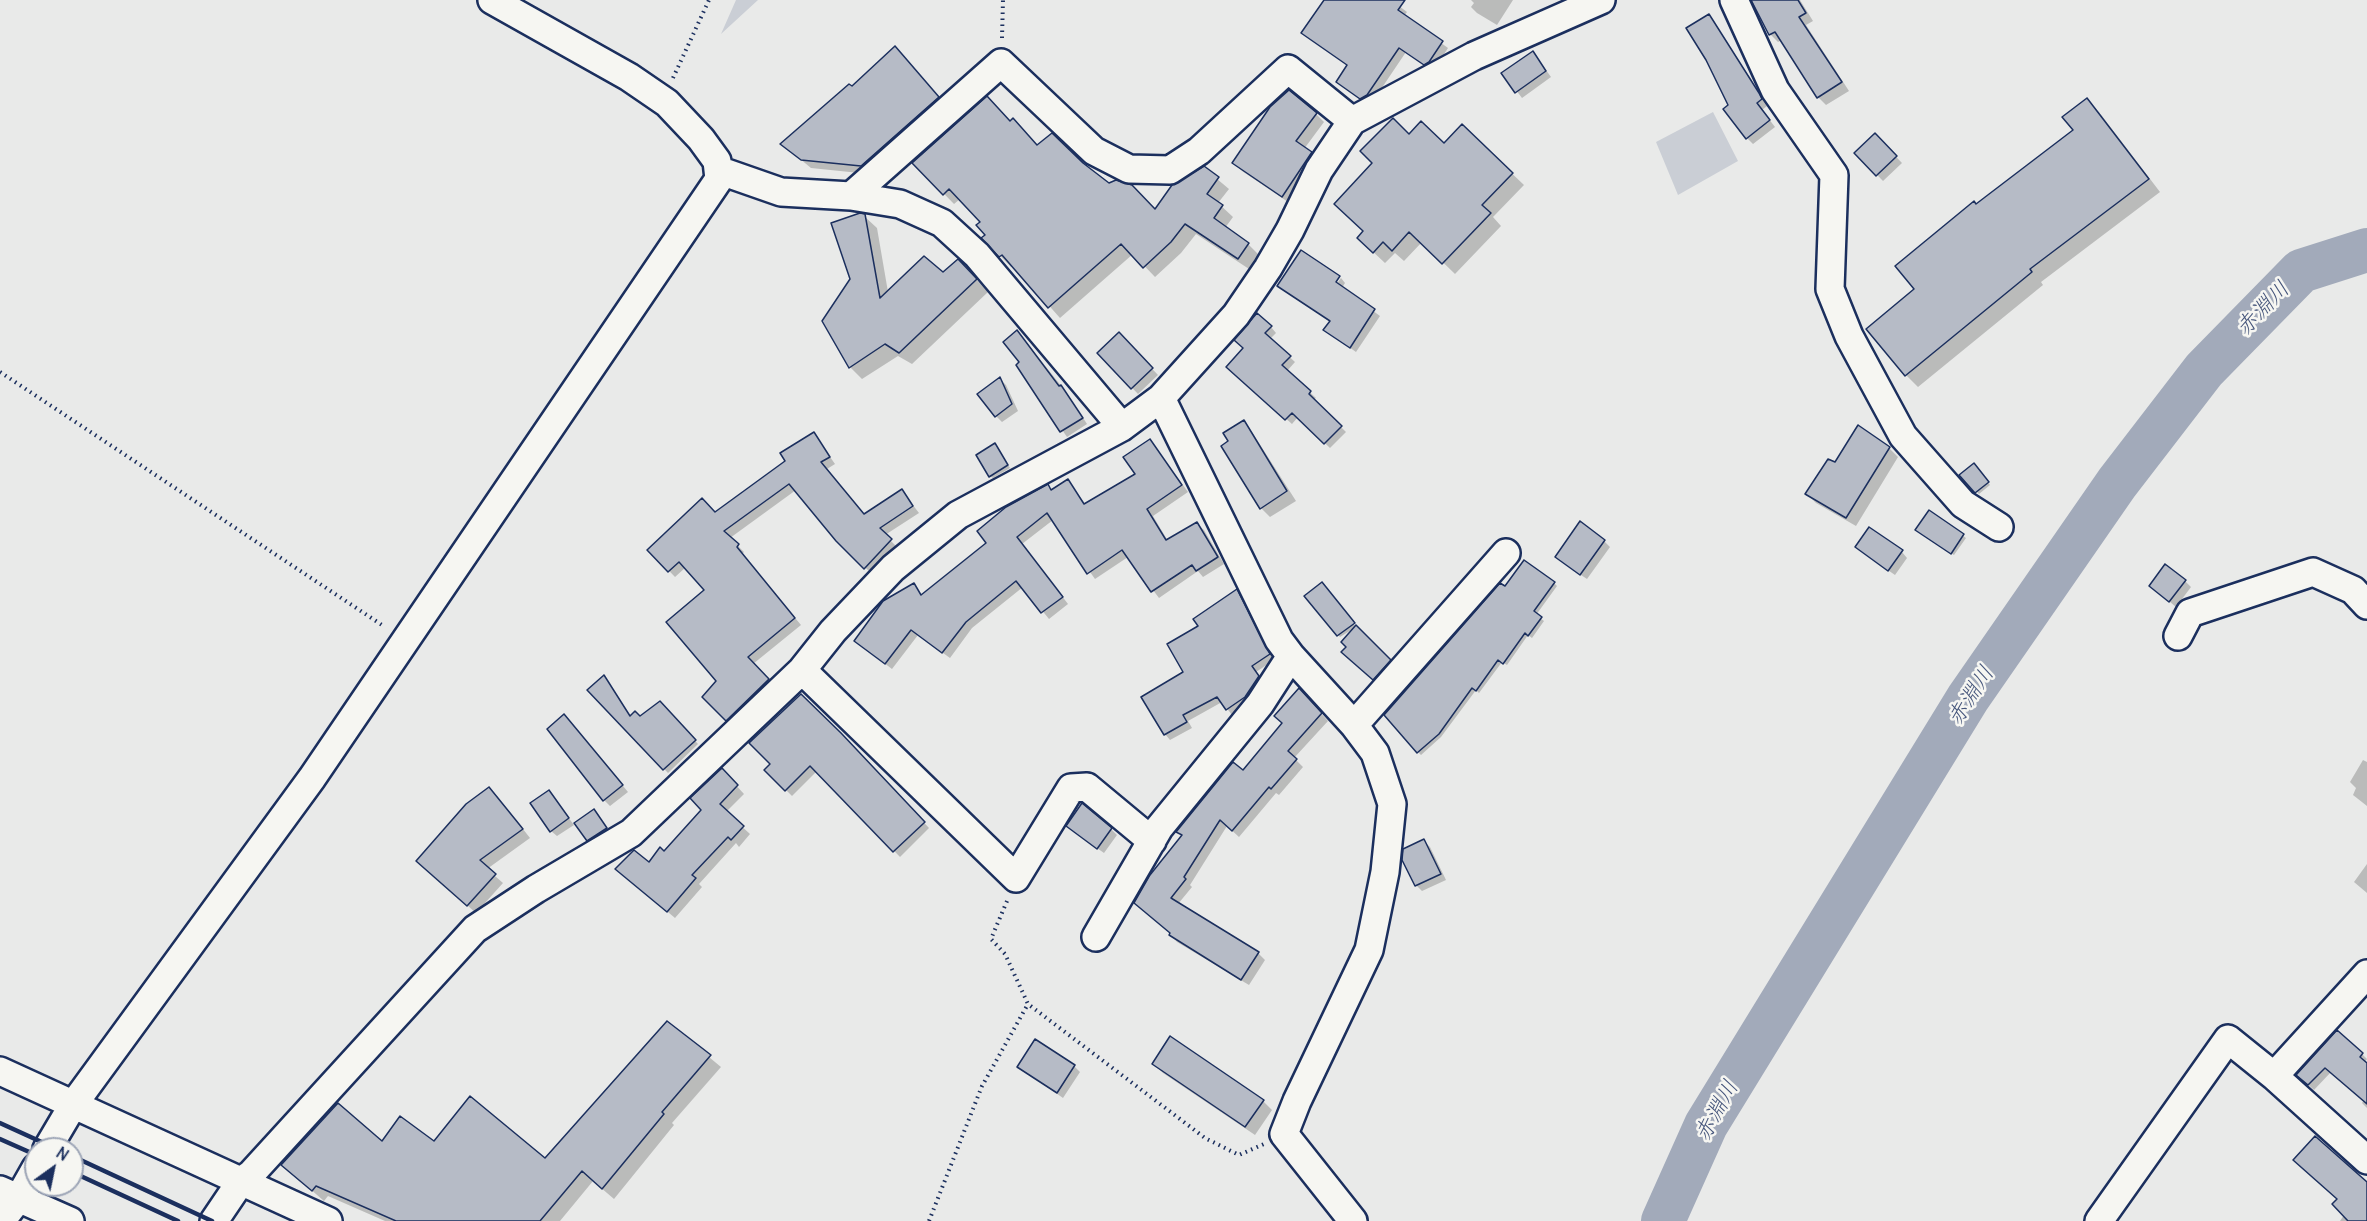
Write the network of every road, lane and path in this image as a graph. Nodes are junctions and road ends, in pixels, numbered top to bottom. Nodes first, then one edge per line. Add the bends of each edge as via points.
1 (492, 0) edge
2 (709, 0) edge
3 (1004, 0) edge
4 (1601, 0) edge
5 (1734, 0) edge
6 (1001, 63) junction
7 (663, 100) junction
8 (1352, 121) junction
9 (718, 170) junction
10 (851, 196) junction
11 (0, 372) edge
12 (1161, 398) junction
13 (1122, 427) junction
14 (1999, 527) dead end
15 (1506, 553) dead end
16 (2367, 605) edge
17 (2178, 636) dead end
18 (404, 640) junction
19 (1291, 657) junction
20 (802, 670) junction
21 (1354, 725) junction
22 (1152, 841) junction
23 (1016, 878) junction
24 (1096, 938) dead end
25 (2367, 974) edge
26 (1028, 1004) junction
27 (0, 1071) edge
28 (2274, 1076) junction
29 (73, 1104) junction
30 (1284, 1134) junction
31 (54, 1137) edge
32 (2367, 1160) edge
33 (24, 1180) edge
34 (241, 1180) junction
35 (9, 1194) edge
36 (1, 1221) edge
37 (70, 1221) edge
38 (214, 1221) edge
39 (328, 1221) edge
40 (929, 1221) edge
41 (1353, 1221) edge
42 (2099, 1221) edge

1 - 7 street
2 - 7 path
3 - 6 path
4 - 8 street via 1474,56
5 - 14 street via 1775,90 1834,175 1830,289 1849,336 1903,436 1963,504
6 - 8 street via 1094,151 1129,169 1170,170 1199,151 1288,69
6 - 10 street
7 - 9 street via 701,139 717,161
8 - 12 street via 1319,170 1290,230 1242,305
9 - 10 street via 781,192
9 - 18 street via 719,179
10 - 13 street via 900,204 942,224 977,255
11 - 18 path
12 - 13 street
12 - 19 street via 1279,640
13 - 20 street via 958,515 893,568
15 - 21 street
16 - 17 street via 2353,590 2313,572 2190,613
18 - 29 street via 312,778
19 - 21 street
19 - 22 street via 1260,704
20 - 23 street
20 - 34 street via 631,833 475,929 251,1174
21 - 30 street via 1375,753 1392,804 1385,872 1369,950
22 - 23 street via 1087,787 1071,788
22 - 24 street
23 - 26 path via 992,939 1005,954
25 - 28 street
26 - 30 path via 1205,1138 1239,1155
26 - 40 path via 982,1086
27 - 29 street
28 - 32 street
28 - 42 street via 2228,1040
29 - 31 street
29 - 34 street
30 - 41 street
33 - 35 street
34 - 38 street
34 - 39 street
35 - 36 street
35 - 37 street

